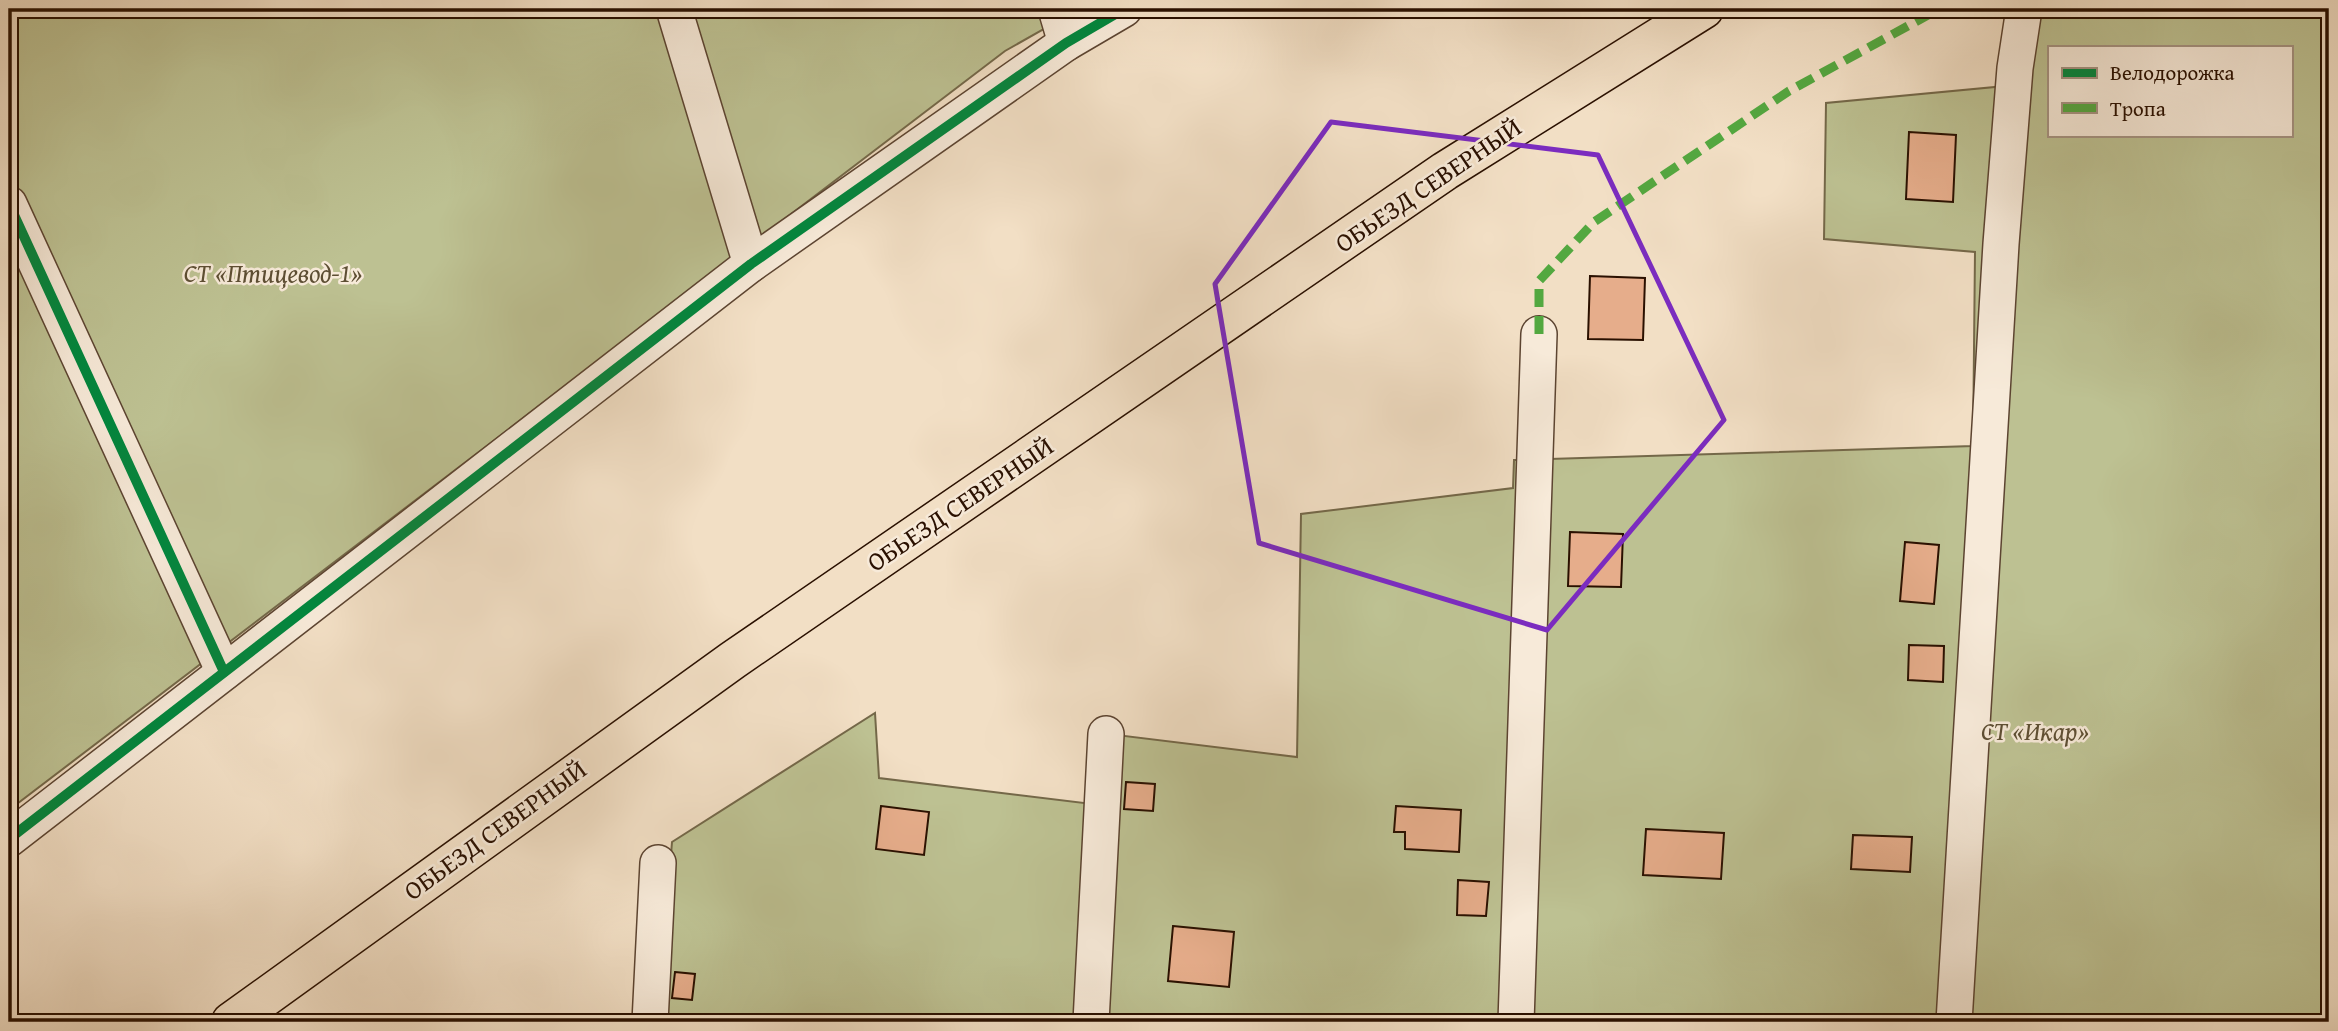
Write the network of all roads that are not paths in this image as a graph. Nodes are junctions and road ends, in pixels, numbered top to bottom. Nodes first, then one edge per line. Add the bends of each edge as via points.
1 (674, 9) edge
2 (1056, 9) edge
3 (1125, 9) edge
4 (1704, 9) edge
5 (2024, 9) edge
6 (1066, 43) junction
7 (9, 204) edge
8 (751, 264) junction
9 (1539, 334) dead end
10 (224, 673) junction
11 (1106, 734) dead end
12 (9, 839) edge
13 (658, 863) dead end
14 (231, 1022) edge
15 (650, 1022) edge
16 (1091, 1022) edge
17 (1516, 1022) edge
18 (1954, 1022) edge

1 - 8 street
2 - 6 street
3 - 6 street
4 - 14 highway, ОБЬЕЗД СЕВЕРНЫЙ via 1445,171 733,660
5 - 18 street via 2001,244
6 - 8 street
7 - 10 street
8 - 10 street
9 - 17 street
10 - 12 street
11 - 16 street
13 - 15 street

